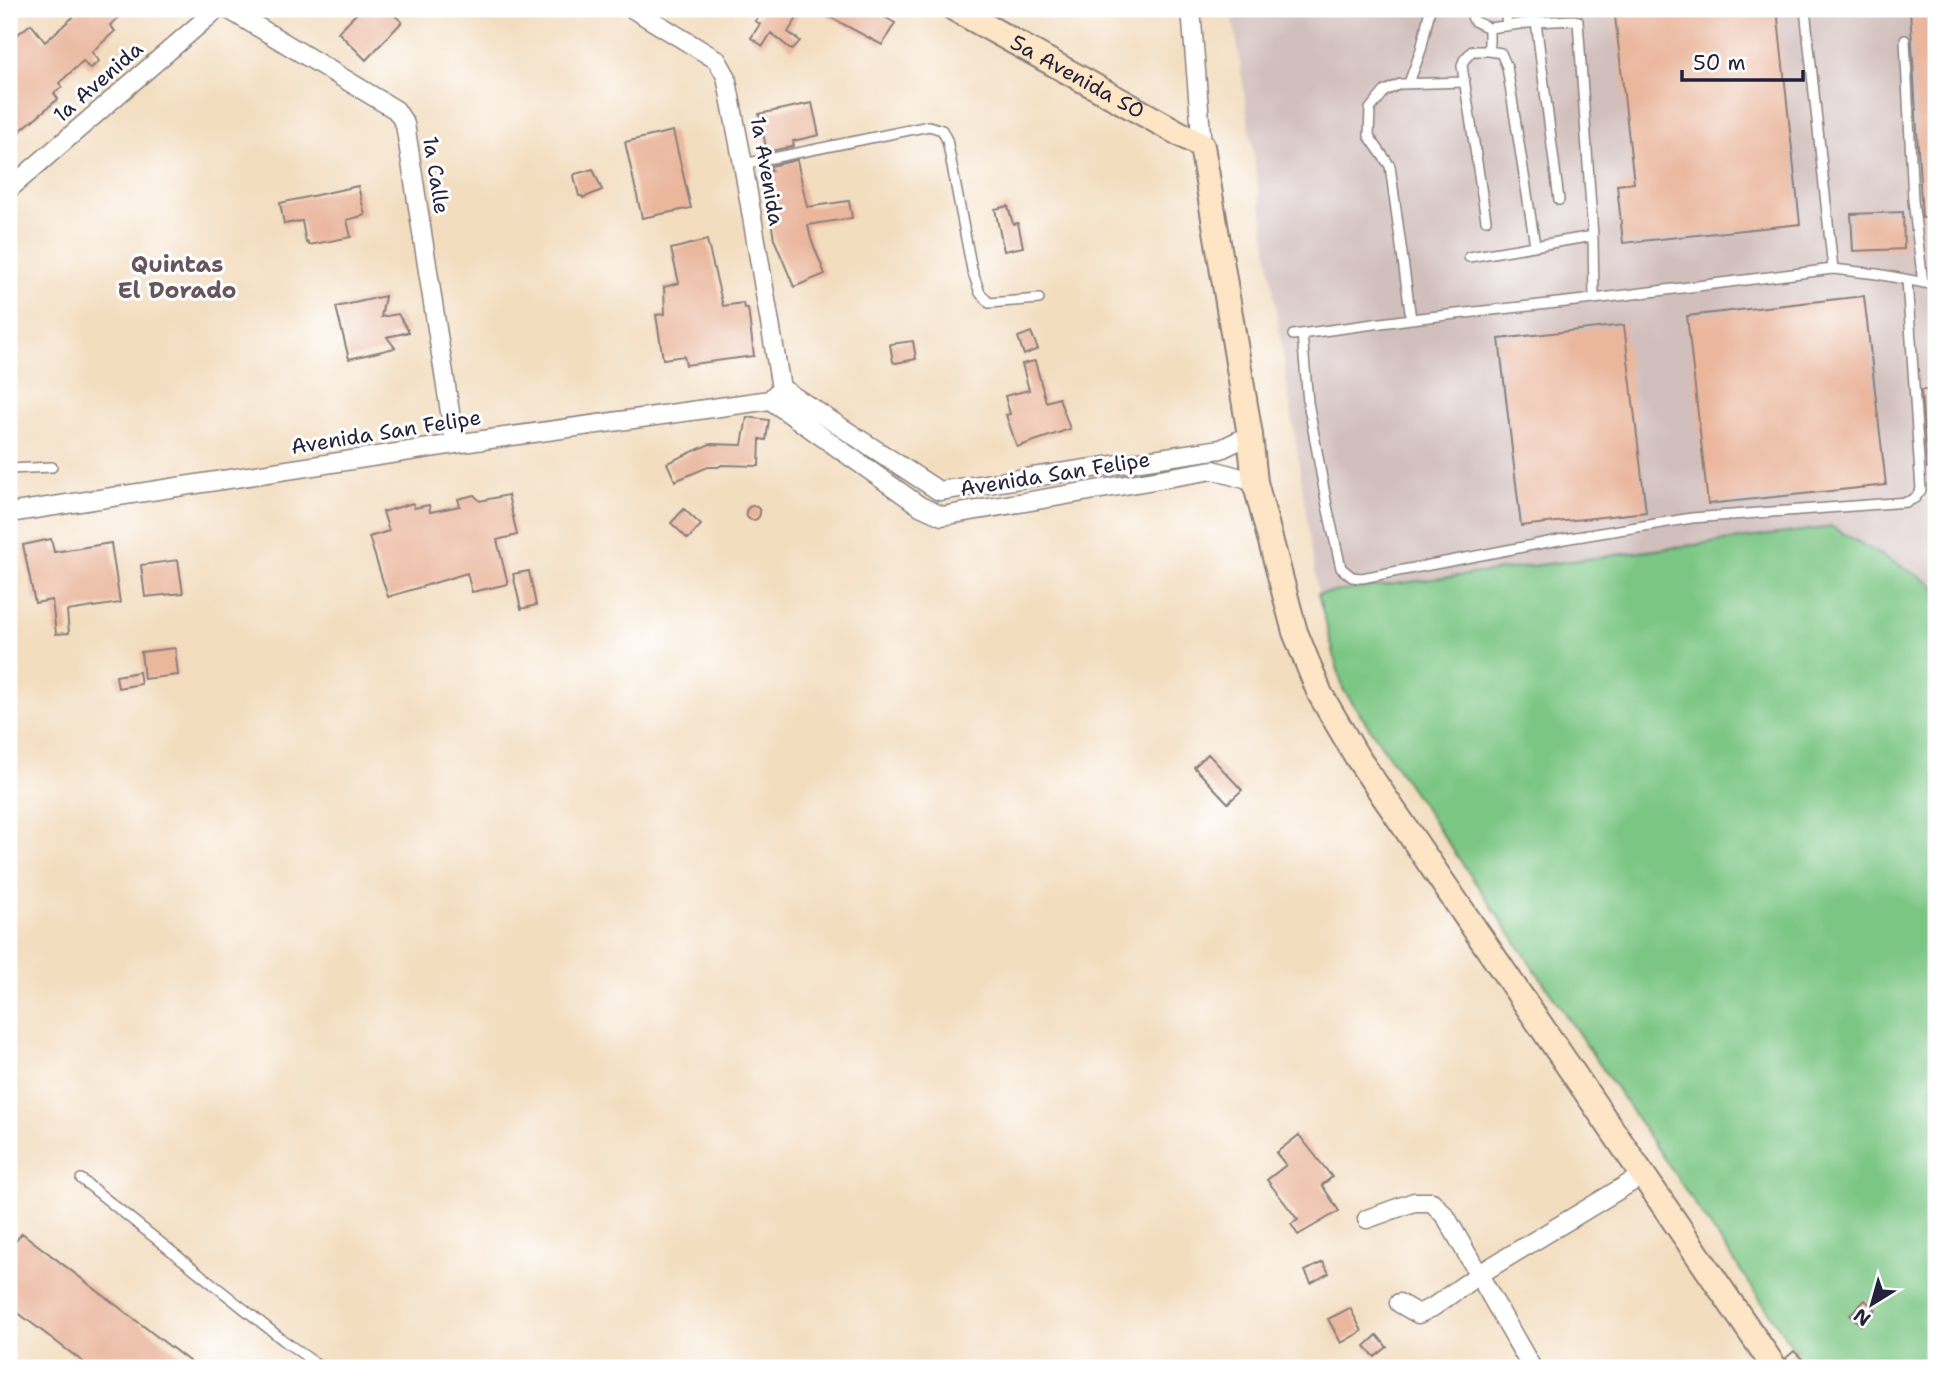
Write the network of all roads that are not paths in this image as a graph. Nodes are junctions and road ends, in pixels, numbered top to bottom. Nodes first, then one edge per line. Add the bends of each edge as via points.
1 (217, 9) edge
2 (228, 9) edge
3 (633, 9) edge
4 (955, 9) edge
5 (1191, 9) edge
6 (1430, 9) edge
7 (1469, 9) edge
8 (1505, 9) edge
9 (1533, 9) edge
10 (1805, 9) edge
11 (1536, 22) junction
12 (1507, 26) junction
13 (1489, 28) junction
14 (1905, 40) dead end
15 (1489, 51) junction
16 (1464, 82) junction
17 (1409, 83) junction
18 (1202, 146) junction
19 (743, 164) junction
20 (9, 189) edge
21 (1559, 200) dead end
22 (1486, 220) dead end
23 (1592, 236) junction
24 (1535, 245) junction
25 (1469, 257) dead end
26 (1833, 269) junction
27 (1907, 280) junction
28 (1923, 283) junction
29 (1936, 285) edge
30 (1039, 299) dead end
31 (1594, 299) junction
32 (1411, 319) junction
33 (775, 394) junction
34 (1250, 435) junction
35 (456, 444) junction
36 (52, 467) dead end
37 (9, 469) edge
38 (1255, 482) junction
39 (9, 513) edge
40 (1643, 1175) junction
41 (81, 1180) dead end
42 (1367, 1219) dead end
43 (1478, 1275) junction
44 (1399, 1304) dead end
45 (322, 1368) edge
46 (1532, 1368) edge
47 (1775, 1368) edge

1 - 20 street, 1a Avenida
2 - 35 street, 1a Calle via 396,110 405,124
3 - 19 street, 1a Avenida via 717,60 726,76
4 - 18 street, 5a Avenida SO
5 - 18 street
6 - 17 lane
7 - 13 lane via 1474,21
8 - 12 lane
9 - 11 lane
10 - 26 lane
11 - 12 lane
11 - 21 lane
11 - 23 lane via 1578,21
12 - 13 lane
13 - 15 lane
14 - 28 lane via 1913,200
15 - 16 lane via 1472,51 1464,60
15 - 24 lane via 1501,53 1507,67
16 - 17 lane
16 - 22 lane
17 - 32 lane via 1385,91 1370,109 1369,136 1390,166
18 - 34 street
19 - 30 lane via 929,126 942,130 980,293 989,303
19 - 33 street, 1a Avenida
23 - 24 lane
23 - 31 lane
24 - 25 lane
26 - 27 lane
26 - 31 lane
27 - 28 lane
27 - 32 lane via 1921,490 1915,498 1692,518 1352,577 1341,568 1326,506 1297,334
28 - 29 lane
31 - 32 lane
33 - 34 street, Avenida San Felipe via 939,491 1221,449
33 - 35 street, Avenida San Felipe
33 - 38 street, Avenida San Felipe via 920,506 942,516 1213,470
34 - 38 street
35 - 39 street, Avenida San Felipe
36 - 37 lane
38 - 40 street via 1295,632 1320,694 1357,757
40 - 43 street
40 - 47 street
41 - 45 lane
42 - 43 street via 1414,1202 1432,1202 1446,1217
43 - 44 street via 1418,1314
43 - 46 street

